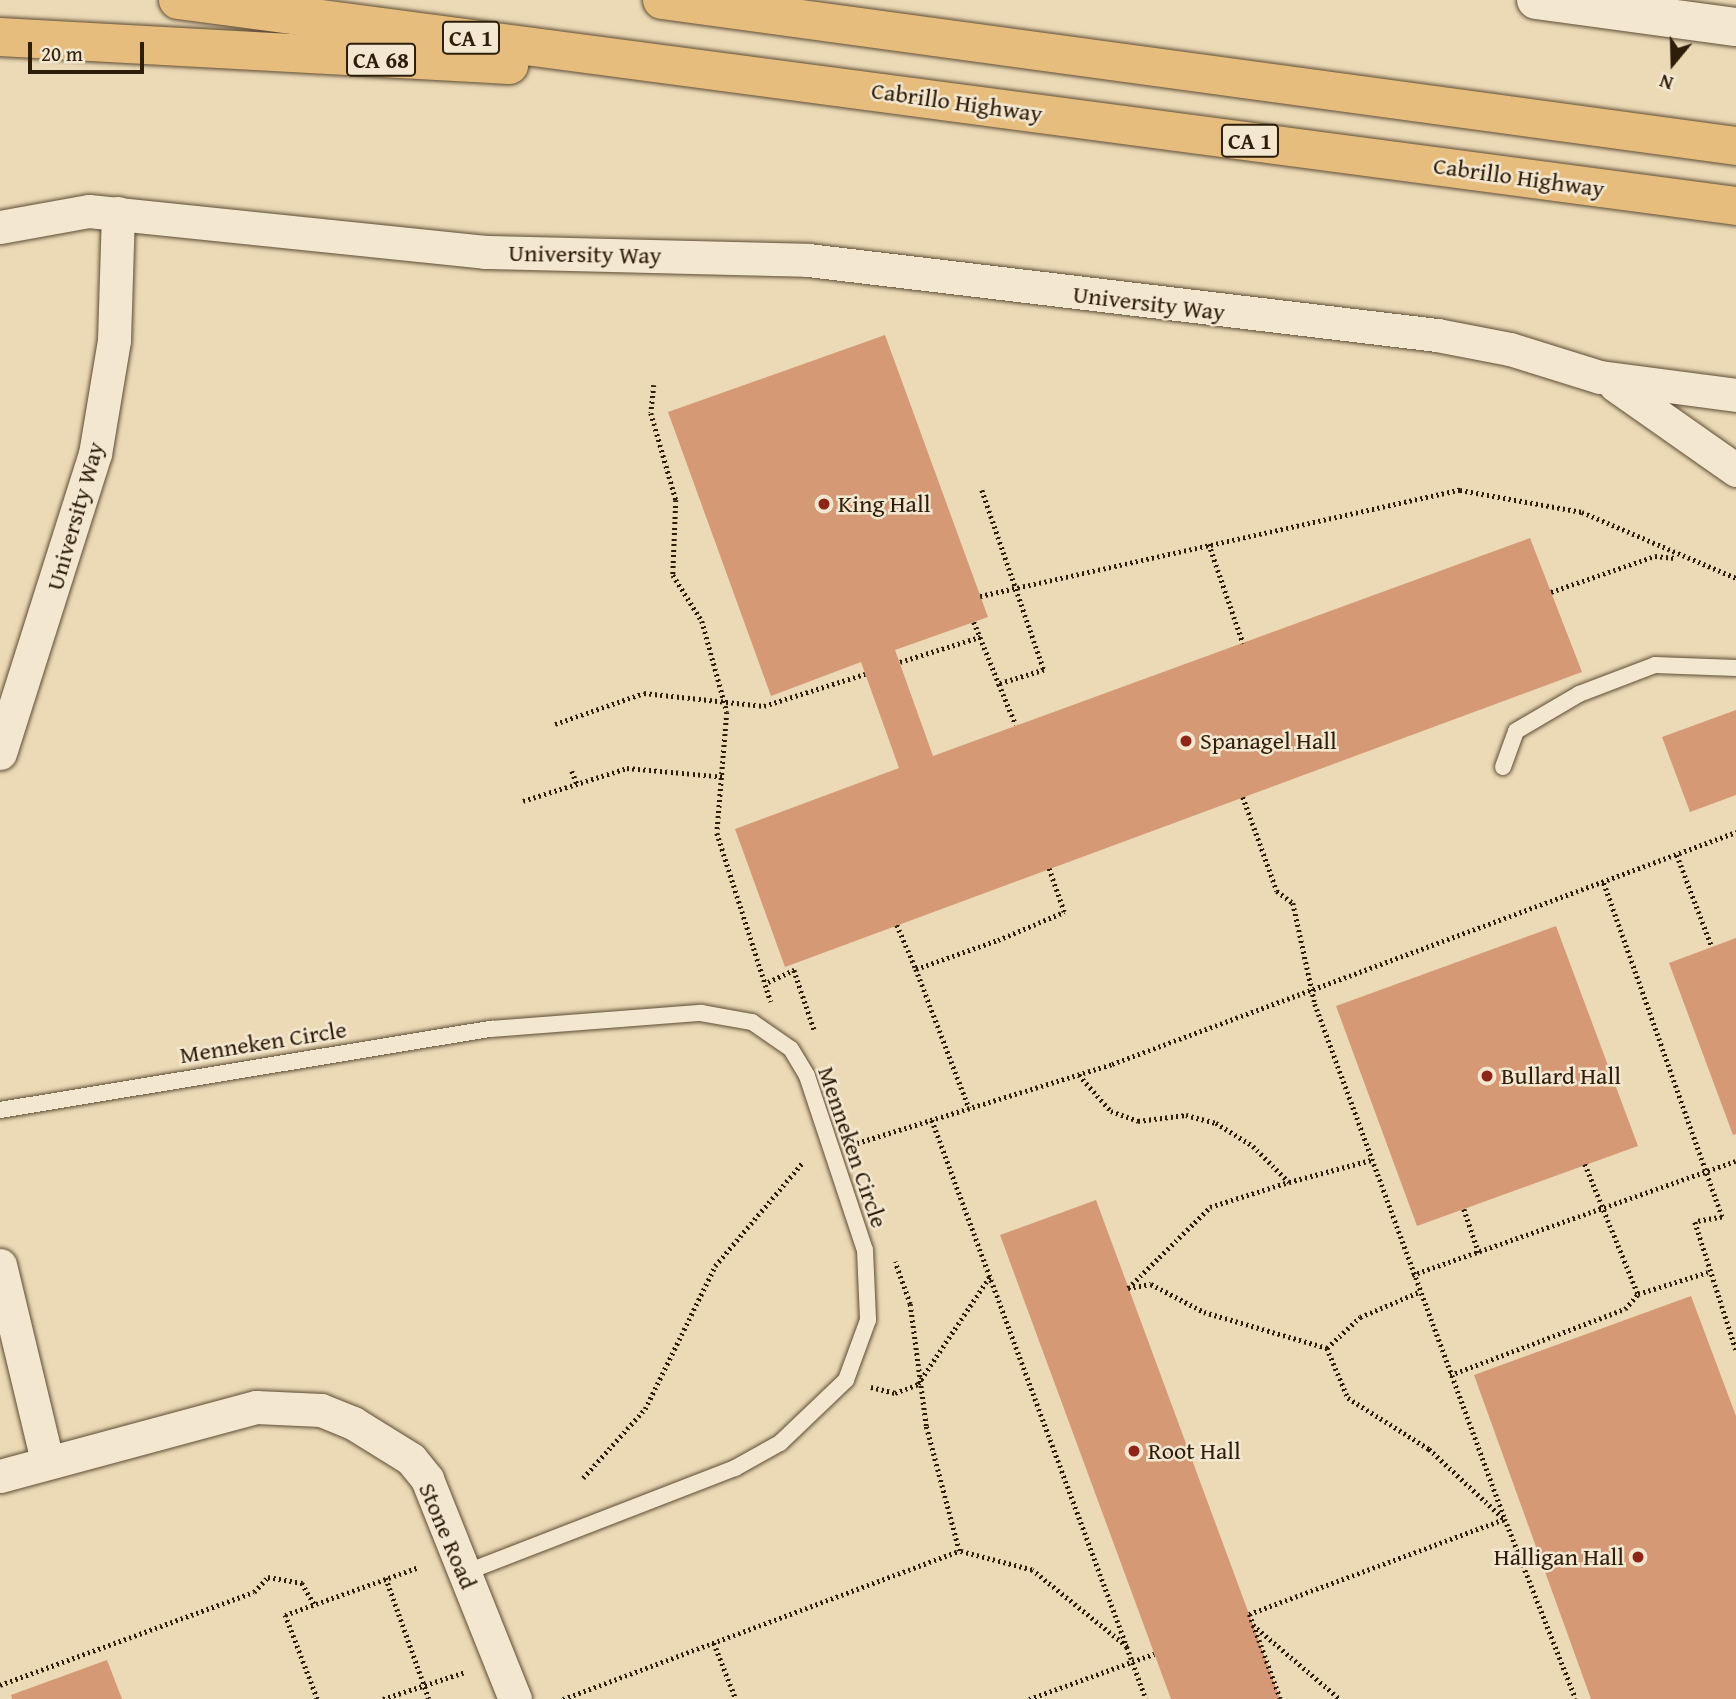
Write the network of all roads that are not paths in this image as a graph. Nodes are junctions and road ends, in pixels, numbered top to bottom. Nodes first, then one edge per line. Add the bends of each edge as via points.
1 (178, 0) edge
2 (662, 0) edge
3 (1536, 0) edge
4 (1736, 27) edge
5 (0, 37) edge
6 (763, 76) junction
7 (1736, 146) edge
8 (1736, 206) edge
9 (118, 213) junction
10 (0, 227) edge
11 (1600, 377) junction
12 (1736, 395) edge
13 (1736, 470) edge
14 (1736, 668) edge
15 (0, 753) edge
16 (1503, 767) dead end
17 (0, 1110) edge
18 (0, 1265) edge
19 (47, 1461) junction
20 (0, 1476) edge
21 (464, 1573) junction
22 (514, 1699) edge

1 - 6 highway, Cabrillo Highway / CA 1
2 - 7 highway, CA 1
3 - 4 street
5 - 6 highway, CA 68
6 - 8 highway, Cabrillo Highway / CA 1
9 - 10 street via 89,211
9 - 11 street, University Way via 485,252 808,260 1437,335 1510,349
9 - 15 street, University Way via 114,340 101,429
11 - 12 street
11 - 13 street
14 - 16 lane via 1655,665 1579,694 1516,731
17 - 21 lane, Menneken Circle via 491,1030 701,1013 764,1029 791,1049 807,1076 865,1250 868,1320 846,1380 780,1443 735,1468
18 - 19 street
19 - 20 street, Stone Road
19 - 21 street, Stone Road via 256,1407 321,1410 411,1459 427,1479
21 - 22 street, Stone Road

